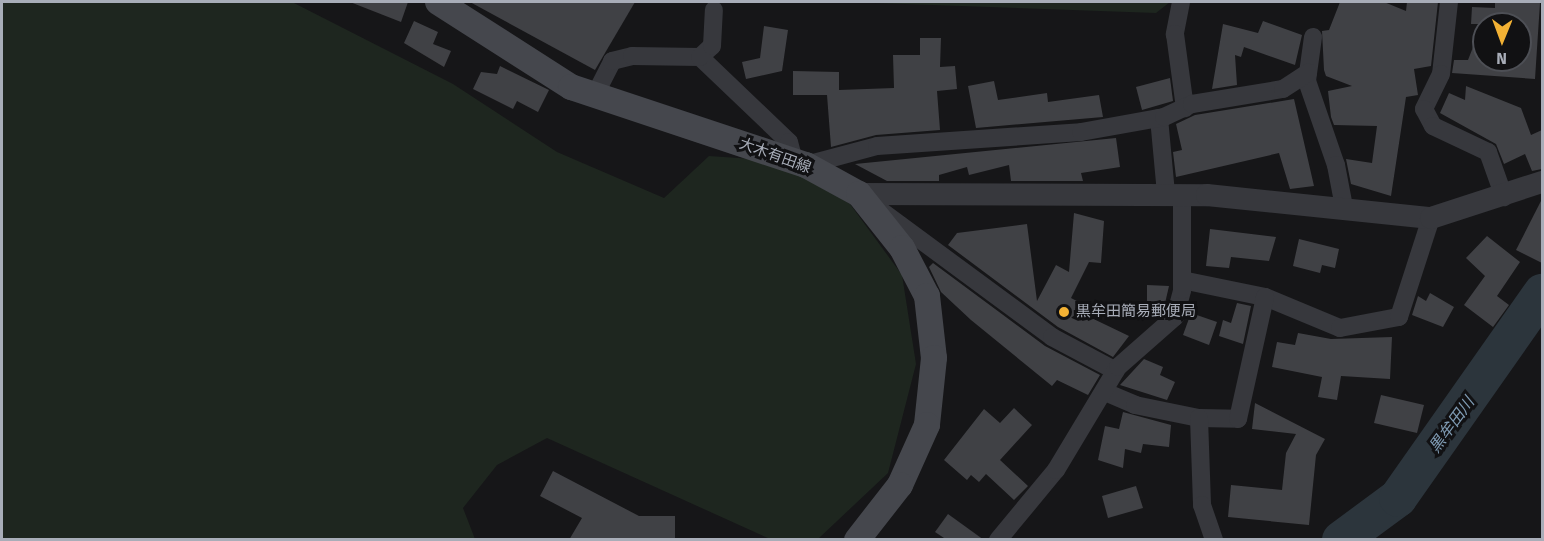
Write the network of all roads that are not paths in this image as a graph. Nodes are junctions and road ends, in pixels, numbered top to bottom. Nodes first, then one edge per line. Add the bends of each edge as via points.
1 (438, 2) edge
2 (1181, 2) edge
3 (1449, 2) edge
4 (714, 10) dead end
5 (1313, 37) dead end
6 (700, 57) junction
7 (1308, 73) junction
8 (596, 95) junction
9 (1185, 108) junction
10 (1159, 118) junction
11 (800, 163) junction
12 (1542, 182) edge
13 (859, 194) junction
14 (1174, 194) junction
15 (1504, 197) junction
16 (1344, 207) junction
17 (1431, 218) junction
18 (1182, 280) junction
19 (1265, 297) junction
20 (1116, 371) junction
21 (1106, 392) junction
22 (1199, 418) junction
23 (857, 540) edge
24 (998, 540) edge
25 (1214, 540) edge

1 - 8 main road, 大木有田線 via 571,87
2 - 9 street via 1175,34
3 - 15 street via 1441,74 1425,109 1433,126 1488,152
4 - 6 street via 712,46
5 - 7 street
6 - 8 street via 632,56 612,62
6 - 11 street via 789,142
7 - 9 street via 1263,95
7 - 16 street
8 - 11 main road, 大木有田線
9 - 10 street
10 - 11 street via 1081,132 877,146
10 - 14 street
11 - 13 main road, 大木有田線
12 - 15 street
13 - 14 street
13 - 20 street via 1052,337
13 - 23 main road, 大木有田線 via 902,248 927,296 934,358 927,425 900,485
14 - 16 street
14 - 18 street
15 - 17 street
16 - 17 street
17 - 19 street via 1399,317 1340,328
18 - 19 street
18 - 20 street via 1175,317
19 - 22 street via 1238,419
20 - 21 street
21 - 22 street via 1135,405
21 - 24 street via 1056,470
22 - 25 street via 1202,505

